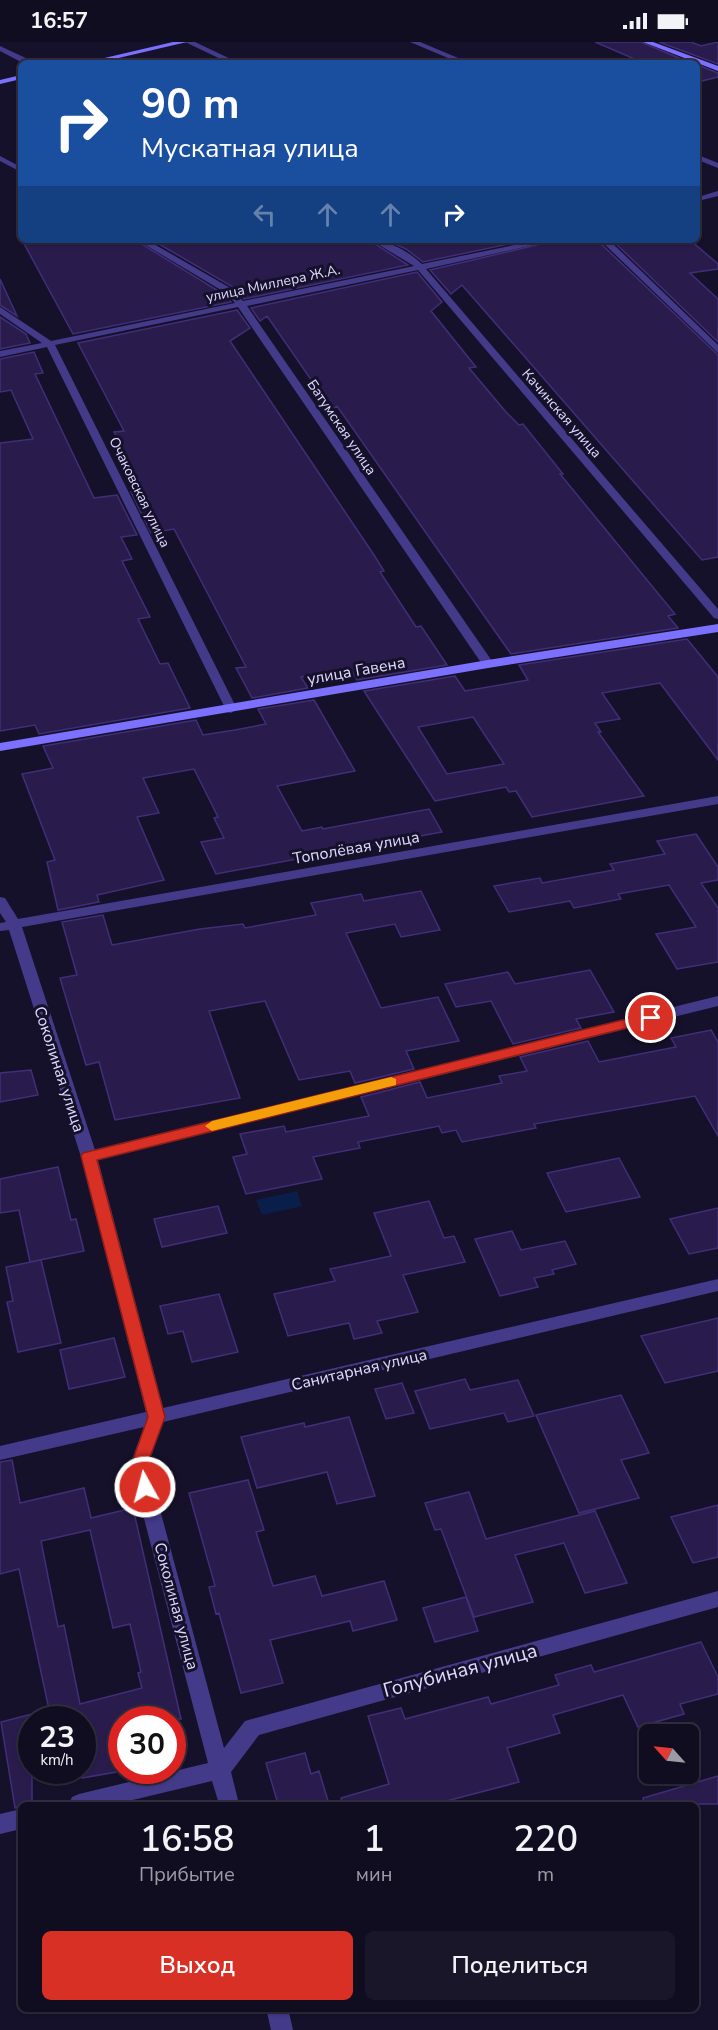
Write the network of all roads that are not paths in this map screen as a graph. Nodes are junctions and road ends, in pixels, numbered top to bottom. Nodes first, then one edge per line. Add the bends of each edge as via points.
1 (183, 42) edge
2 (189, 42) edge
3 (414, 42) edge
4 (647, 42) edge
5 (0, 48) edge
6 (24, 60) edge
7 (101, 60) edge
8 (228, 60) edge
9 (459, 60) edge
10 (694, 60) edge
11 (700, 62) edge
12 (718, 69) edge
13 (18, 78) edge
14 (0, 82) edge
15 (0, 158) edge
16 (700, 158) edge
17 (718, 166) edge
18 (18, 168) edge
19 (718, 193) edge
20 (700, 198) edge
21 (146, 243) edge
22 (381, 243) edge
23 (537, 243) edge
24 (606, 243) edge
25 (419, 266) junction
26 (240, 303) junction
27 (0, 310) edge
28 (51, 344) junction
29 (718, 350) edge
30 (0, 354) edge
31 (718, 616) edge
32 (718, 628) edge
33 (488, 664) junction
34 (231, 709) junction
35 (0, 747) edge
36 (718, 800) edge
37 (0, 902) edge
38 (7, 926) edge
39 (718, 1001) edge
40 (88, 1156) junction
41 (718, 1285) edge
42 (156, 1417) junction
43 (0, 1453) edge
44 (718, 1599) edge
45 (221, 1769) junction
46 (87, 1802) edge
47 (229, 1802) edge
48 (18, 1820) edge
49 (0, 1824) edge
50 (278, 2012) edge
51 (282, 2030) edge

1 - 7 street
2 - 8 street
3 - 9 street
4 - 10 street
5 - 6 street
11 - 12 street
13 - 14 street
15 - 18 street
16 - 17 street
19 - 20 street
21 - 26 street, Батумская улица via 229,291
22 - 25 street, Качинская улица
23 - 25 street, улица Миллера Ж.А.
24 - 29 street
25 - 26 street, улица Миллера Ж.А.
25 - 31 street, Качинская улица
26 - 28 street, улица Миллера Ж.А.
26 - 33 street, Батумская улица
27 - 28 street
28 - 30 street, улица Миллера Ж.А.
28 - 34 street, Очаковская улица
32 - 33 street, улица Гавена
33 - 34 street, улица Гавена
34 - 35 street, улица Гавена
36 - 38 street, Тополёвая улица
37 - 38 street, Соколиная улица
38 - 40 street, Соколиная улица
39 - 40 street
40 - 42 street, Соколиная улица
41 - 42 street, Санитарная улица
42 - 43 street, Санитарная улица
42 - 45 street, Соколиная улица via 139,1465
44 - 45 street, Голубиная улица via 252,1728
45 - 46 street
45 - 47 street, Соколиная улица
48 - 49 street
50 - 51 street

